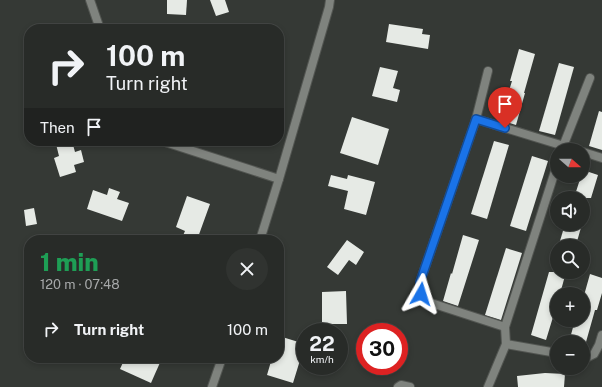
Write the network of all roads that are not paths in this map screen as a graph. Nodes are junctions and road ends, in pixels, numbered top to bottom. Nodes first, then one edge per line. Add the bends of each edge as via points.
1 (90, 0) edge
2 (330, 0) edge
3 (98, 24) edge
4 (488, 71) dead end
5 (590, 78) dead end
6 (476, 119) junction
7 (565, 143) edge
8 (550, 144) edge
9 (177, 146) edge
10 (590, 154) edge
11 (602, 158) edge
12 (279, 179) junction
13 (551, 183) edge
14 (262, 235) edge
15 (505, 327) junction
16 (602, 336) edge
17 (506, 344) junction
18 (550, 352) edge
19 (590, 356) edge
20 (220, 363) edge
21 (212, 387) edge
22 (398, 387) edge
23 (410, 387) edge
24 (488, 387) edge

1 - 3 street
2 - 12 street
4 - 6 street
5 - 7 street
6 - 8 street
6 - 15 street via 420,282 421,294 428,302
9 - 12 street
10 - 11 street
12 - 14 street
13 - 15 street
15 - 17 street
16 - 19 street via 594,354
17 - 18 street
17 - 24 street
20 - 21 street
22 - 23 street

